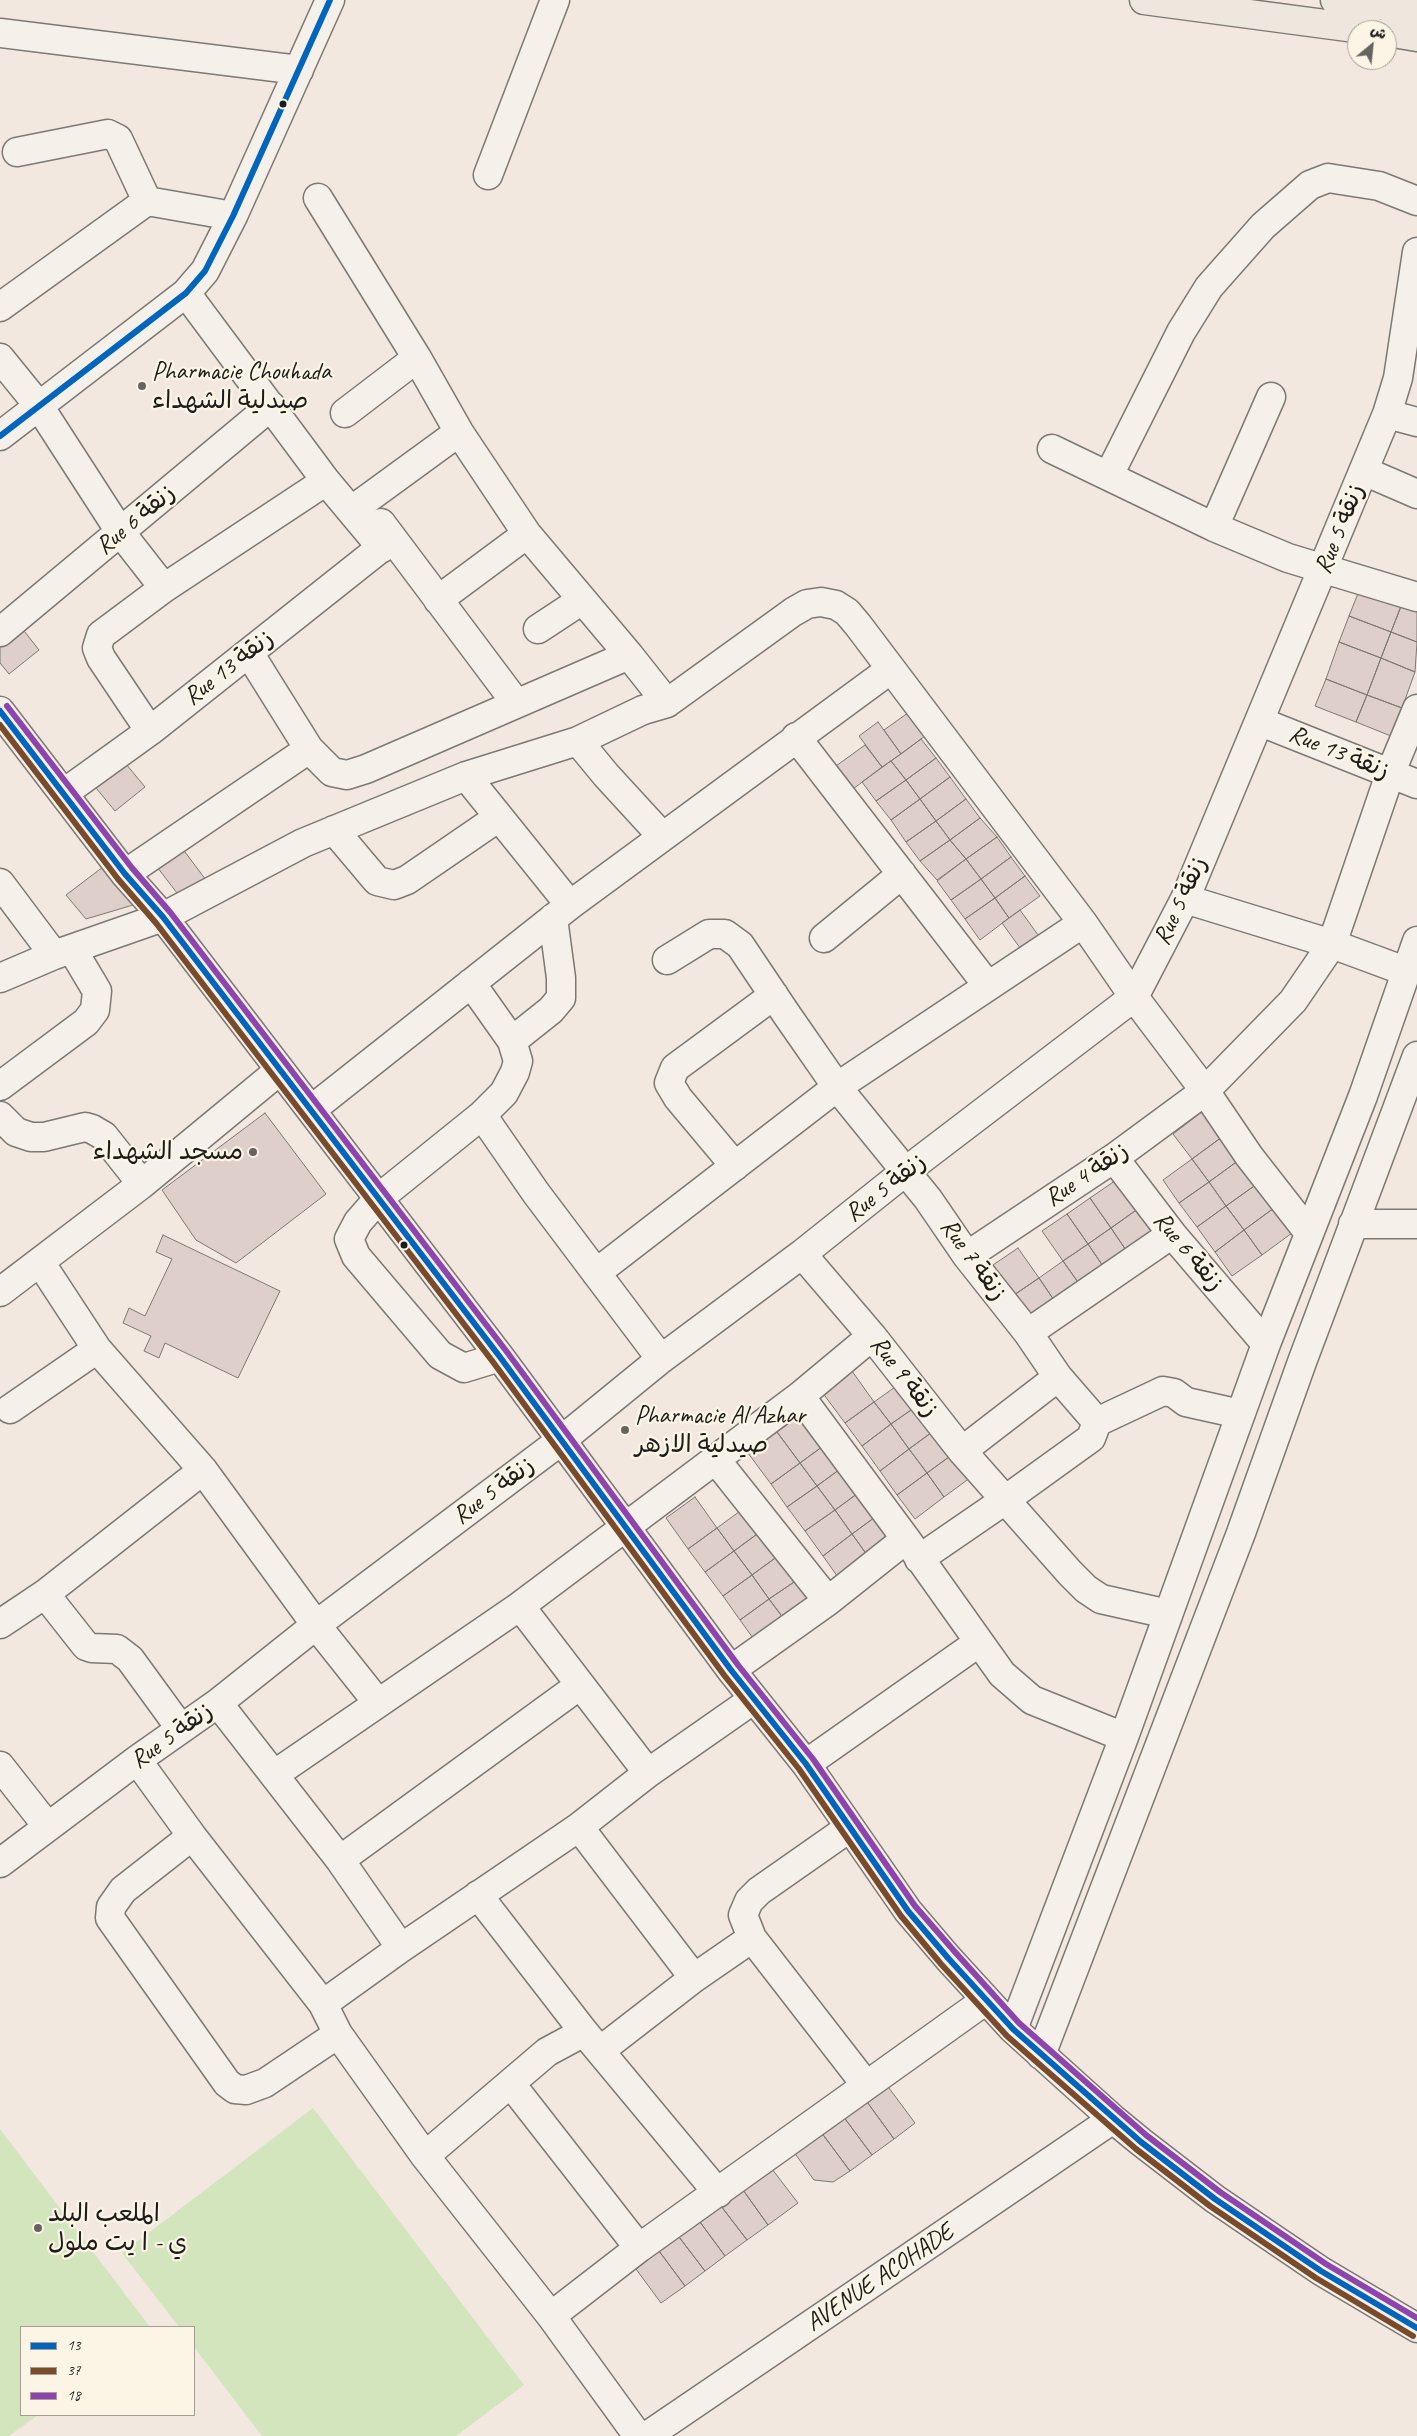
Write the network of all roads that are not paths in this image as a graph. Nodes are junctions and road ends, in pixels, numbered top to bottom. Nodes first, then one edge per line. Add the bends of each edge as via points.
1 (330, 0) edge
2 (555, 0) edge
3 (1144, 0) edge
4 (1335, 0) edge
5 (1417, 10) edge
6 (1347, 27) edge
7 (0, 33) edge
8 (1397, 34) edge
9 (1417, 37) edge
10 (299, 70) junction
11 (6, 153) edge
12 (488, 175) dead end
13 (318, 198) dead end
14 (147, 201) junction
15 (1417, 201) edge
16 (233, 216) junction
17 (1417, 252) edge
18 (186, 293) junction
19 (0, 307) edge
20 (0, 358) edge
21 (417, 358) junction
22 (1271, 397) dead end
23 (39, 406) junction
24 (271, 406) junction
25 (345, 413) dead end
26 (1388, 414) junction
27 (1417, 422) edge
28 (459, 432) junction
29 (0, 436) edge
30 (1052, 449) dead end
31 (1364, 472) junction
32 (1109, 475) junction
33 (326, 480) junction
34 (1417, 494) edge
35 (358, 505) junction
36 (1214, 527) junction
37 (122, 533) junction
38 (527, 534) junction
39 (387, 544) junction
40 (1324, 570) junction
41 (164, 588) junction
42 (1417, 597) edge
43 (438, 600) junction
44 (582, 600) junction
45 (538, 629) dead end
46 (0, 632) edge
47 (249, 653) junction
48 (629, 655) junction
49 (891, 669) junction
50 (516, 703) junction
51 (667, 703) junction
52 (1417, 709) edge
53 (0, 712) edge
54 (1261, 722) junction
55 (150, 731) junction
56 (796, 737) junction
57 (578, 741) junction
58 (309, 749) junction
59 (1390, 774) junction
60 (466, 776) junction
61 (1417, 784) edge
62 (64, 793) junction
63 (499, 817) junction
64 (334, 830) junction
65 (662, 836) junction
66 (125, 874) junction
67 (902, 874) junction
68 (0, 882) edge
69 (1185, 899) junction
70 (561, 911) junction
71 (164, 917) junction
72 (1083, 923) junction
73 (824, 938) dead end
74 (1417, 941) edge
75 (1332, 944) junction
76 (63, 952) junction
77 (667, 960) dead end
78 (1405, 971) junction
79 (0, 978) edge
80 (471, 983) junction
81 (988, 986) junction
82 (774, 995) junction
83 (1134, 997) junction
84 (512, 1041) junction
85 (1417, 1056) edge
86 (280, 1070) junction
87 (0, 1086) edge
88 (838, 1086) junction
89 (1205, 1091) junction
90 (311, 1110) junction
91 (482, 1115) junction
92 (0, 1116) edge
93 (1114, 1158) junction
94 (735, 1166) junction
95 (906, 1171) junction
96 (142, 1184) junction
97 (379, 1198) junction
98 (1353, 1224) junction
99 (1417, 1224) edge
100 (1309, 1233) junction
101 (1172, 1234) junction
102 (802, 1254) junction
103 (967, 1256) junction
104 (40, 1262) junction
105 (596, 1273) junction
106 (0, 1292) edge
107 (1028, 1333) junction
108 (872, 1336) junction
109 (1266, 1344) junction
110 (97, 1349) junction
111 (500, 1357) junction
112 (661, 1359) junction
113 (1058, 1377) junction
114 (800, 1396) junction
115 (10, 1409) dead end
116 (1240, 1414) junction
117 (1094, 1430) junction
118 (563, 1439) junction
119 (962, 1451) junction
120 (716, 1460) junction
121 (203, 1470) junction
122 (1006, 1500) junction
123 (626, 1528) junction
124 (912, 1549) junction
125 (45, 1594) junction
126 (828, 1601) junction
127 (520, 1606) junction
128 (1168, 1614) junction
129 (0, 1624) edge
130 (316, 1625) junction
131 (978, 1643) junction
132 (731, 1670) junction
133 (580, 1685) junction
134 (754, 1699) junction
135 (218, 1703) junction
136 (378, 1703) junction
137 (180, 1729) junction
138 (1124, 1737) junction
139 (137, 1760) junction
140 (806, 1764) junction
141 (0, 1766) edge
142 (648, 1773) junction
143 (274, 1774) junction
144 (48, 1827) junction
145 (579, 1827) junction
146 (849, 1828) junction
147 (192, 1836) junction
148 (340, 1860) junction
149 (0, 1863) edge
150 (478, 1895) junction
151 (752, 1938) junction
152 (401, 1948) junction
153 (694, 1978) junction
154 (986, 2000) junction
155 (323, 2004) junction
156 (1013, 2029) junction
157 (338, 2034) junction
158 (592, 2041) junction
159 (1041, 2055) junction
160 (510, 2084) junction
161 (866, 2085) junction
162 (1113, 2120) junction
163 (425, 2156) junction
164 (718, 2193) junction
165 (640, 2248) junction
166 (551, 2316) junction
167 (1417, 2328) edge
168 (638, 2436) edge
169 (647, 2436) edge

1 - 10 street
2 - 12 street
3 - 6 main road
4 - 5 main road
7 - 10 street
8 - 9 main road
10 - 16 street
11 - 14 street via 102,134 113,136 122,146
13 - 21 street
14 - 16 street
14 - 19 street
15 - 32 street via 1379,186 1338,178 1318,181 1263,226 1209,287 1181,332
16 - 18 street via 205,271
17 - 26 street, Rue 5 زنقة via 1398,378
18 - 23 street
18 - 24 street
20 - 23 street
21 - 25 street
21 - 28 street
22 - 36 street
23 - 29 street
23 - 37 street
24 - 33 street
24 - 37 street, Rue 6 زنقة
26 - 27 street
26 - 31 street, Rue 5 زنقة
28 - 35 street
28 - 38 street
30 - 32 street
31 - 34 street
31 - 40 street, Rue 5 زنقة
32 - 36 street
33 - 35 street
33 - 41 street
35 - 39 street
36 - 40 street
37 - 41 street
37 - 46 street, Rue 6 زنقة
38 - 43 street
38 - 44 street
39 - 43 street
39 - 47 street, Rue 13 زنقة
40 - 42 street
40 - 54 street, Rue 5 زنقة
41 - 55 street via 106,630 98,642 101,658
43 - 50 street
44 - 45 street
44 - 48 street
47 - 55 street, Rue 13 زنقة
47 - 58 street
48 - 50 street
48 - 51 street
49 - 51 street via 847,612 836,605 807,604
49 - 56 street
49 - 72 street
50 - 58 street via 347,775 332,772
51 - 57 street via 643,710
52 - 59 street, Rue 4 زنقة
53 - 62 street
54 - 59 street, Rue 13 زنقة
54 - 69 street, Rue 5 زنقة
55 - 62 street, Rue 13 زنقة
56 - 65 street
56 - 67 street
57 - 60 street
57 - 65 street
58 - 66 street
59 - 61 street, Rue 13 زنقة
59 - 75 street, Rue 4 زنقة
60 - 63 street
60 - 64 street
62 - 66 street
63 - 64 street via 407,880 394,885 377,881
63 - 70 street
64 - 71 street via 302,843
65 - 70 street
66 - 71 street
67 - 73 street
67 - 81 street
68 - 76 street
69 - 75 street
69 - 83 street, Rue 5 زنقة
70 - 80 street
70 - 84 street via 561,998
71 - 76 street
71 - 86 street
72 - 81 street
72 - 83 street
74 - 78 street
75 - 78 street
75 - 89 street, Rue 4 زنقة via 1293,1000
76 - 79 street
76 - 87 street via 97,991 95,1010 86,1022
77 - 82 street, Rue 7 زنقة via 703,936 715,932 725,934 740,944
78 - 100 street via 1363,1096
80 - 84 street
80 - 90 street
81 - 88 street
82 - 88 street, Rue 7 زنقة
82 - 94 street via 675,1068 669,1083
83 - 89 street
83 - 95 street, Rue 5 زنقة
84 - 91 street via 518,1067 504,1094
85 - 98 street
86 - 90 street
86 - 96 street
88 - 94 street
88 - 95 street, Rue 7 زنقة
89 - 93 street, Rue 4 زنقة
89 - 100 street via 1249,1156
90 - 97 street
91 - 97 street
91 - 105 street
92 - 96 street via 16,1132 31,1137 85,1127 92,1129 104,1136
93 - 101 street, Rue 6 زنقة
93 - 103 street, Rue 4 زنقة
94 - 105 street
95 - 102 street, Rue 5 زنقة
95 - 103 street, Rue 7 زنقة
96 - 104 street
97 - 111 street
97 - 111 street via 358,1222 349,1239 356,1256 449,1362 464,1368
98 - 99 street
98 - 159 street via 1242,1533
100 - 109 street
101 - 107 street
101 - 109 street, Rue 6 زنقة
102 - 108 street, Rue 9 زنقة
102 - 112 street, Rue 5 زنقة
103 - 107 street, Rue 7 زنقة
104 - 106 street
104 - 110 street
105 - 112 street
107 - 113 street, Rue 7 زنقة
108 - 114 street
108 - 119 street, Rue 9 زنقة
109 - 116 street
110 - 115 street
110 - 121 street
111 - 118 street
112 - 118 street, Rue 5 زنقة
113 - 117 street, Rue 7 زنقة
113 - 119 street
114 - 120 street
114 - 124 street
116 - 117 street via 1186,1402 1174,1393 1163,1391
116 - 128 street
117 - 122 street
118 - 123 street
118 - 130 street, Rue 5 زنقة
119 - 122 street, Rue 9 زنقة
120 - 123 street
120 - 126 street
121 - 125 street
121 - 130 street
122 - 124 street
122 - 128 street via 1086,1589 1115,1604
123 - 127 street
123 - 132 street
124 - 126 street
124 - 131 street
125 - 129 street
125 - 137 street via 86,1646 117,1649 130,1659
126 - 132 street
127 - 133 street
127 - 136 street
128 - 138 street
130 - 135 street, Rue 5 زنقة
130 - 136 street
131 - 138 street via 1002,1674 1032,1700
131 - 140 street
132 - 134 street
133 - 142 street
133 - 148 street
134 - 140 street
134 - 142 street
135 - 137 street, Rue 5 زنقة
135 - 143 street
136 - 143 street
137 - 139 street, Rue 5 زنقة
138 - 156 street
139 - 144 street, Rue 5 زنقة
139 - 147 street
140 - 146 street
141 - 144 street
142 - 145 street
143 - 148 street
144 - 149 street, Rue 5 زنقة
145 - 150 street
145 - 153 street
146 - 151 street via 749,1901 743,1915
146 - 154 street via 908,1911
147 - 155 street
147 - 157 street via 123,1890 111,1907 110,1918 227,2083 235,2089 246,2090 266,2083
148 - 152 street
150 - 152 street
150 - 158 street
151 - 153 street
151 - 161 street
152 - 155 street
153 - 158 street
154 - 156 street
154 - 161 street
155 - 157 street
156 - 159 street
157 - 163 street
158 - 160 street via 547,2052
158 - 164 street
159 - 162 street
160 - 163 street
160 - 165 street
161 - 164 street
162 - 167 street via 1222,2204 1321,2271
162 - 169 street, AVENUE ACOHADE
163 - 166 street
164 - 165 street
165 - 166 street
166 - 168 street

